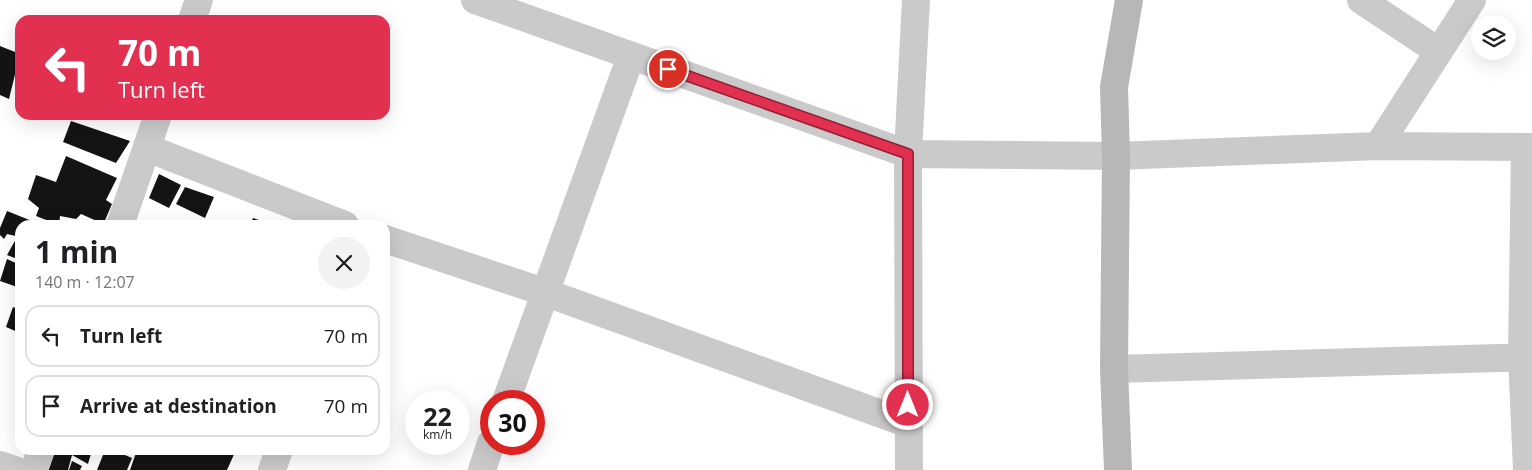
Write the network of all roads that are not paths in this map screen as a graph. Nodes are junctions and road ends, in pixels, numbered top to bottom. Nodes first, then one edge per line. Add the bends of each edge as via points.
1 (199, 0) edge
2 (475, 0) edge
3 (916, 0) edge
4 (1129, 0) edge
5 (1361, 0) edge
6 (1472, 0) edge
7 (194, 15) edge
8 (1438, 51) junction
9 (631, 56) junction
10 (156, 120) edge
11 (1378, 146) junction
12 (1528, 147) edge
13 (147, 148) junction
14 (908, 154) junction
15 (1116, 156) junction
16 (122, 220) edge
17 (332, 220) edge
18 (390, 241) edge
19 (544, 292) junction
20 (1527, 357) edge
21 (1114, 370) junction
22 (510, 390) edge
23 (909, 424) junction
24 (38, 455) edge
25 (278, 455) edge
26 (487, 455) edge
27 (0, 464) edge
28 (15, 470) edge
29 (34, 470) edge
30 (272, 470) edge
31 (482, 470) edge
32 (909, 470) edge
33 (1118, 470) edge
34 (1527, 470) edge

1 - 7 street
2 - 9 street
3 - 14 street
4 - 15 main road via 1114,87
5 - 8 street
6 - 8 street
8 - 11 street
9 - 14 street
9 - 19 street
10 - 13 street
11 - 12 street
11 - 15 street
12 - 20 street
13 - 16 street
13 - 17 street
14 - 15 street
14 - 23 street
15 - 21 main road
18 - 19 street
19 - 22 street
19 - 23 street
20 - 21 street
20 - 34 street
21 - 33 main road
23 - 32 street
24 - 29 street
25 - 30 street
26 - 31 street
27 - 28 street

